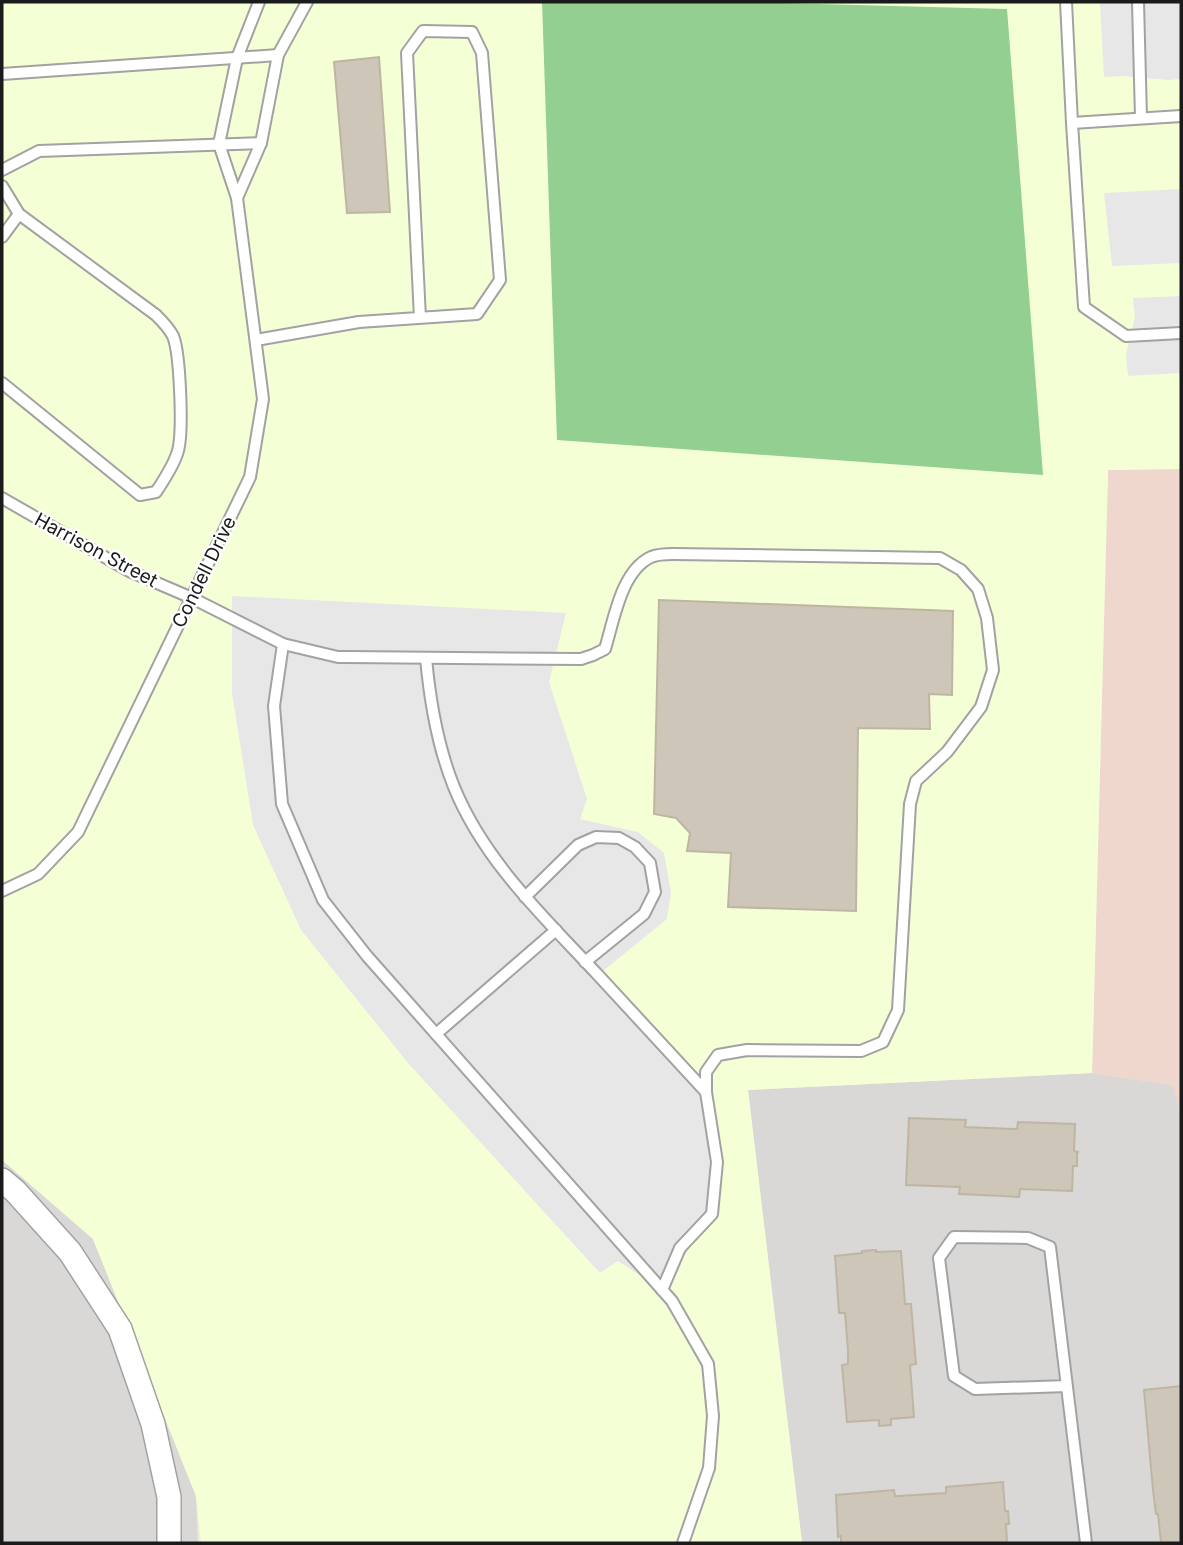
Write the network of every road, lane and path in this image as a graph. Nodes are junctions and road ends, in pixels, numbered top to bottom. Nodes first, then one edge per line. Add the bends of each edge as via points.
1 (259, 2) edge
2 (307, 2) edge
3 (1066, 2) edge
4 (1138, 2) edge
5 (278, 55) junction
6 (237, 58) junction
7 (2, 74) edge
8 (1181, 116) edge
9 (1141, 118) junction
10 (1072, 122) junction
11 (261, 143) junction
12 (219, 144) junction
13 (2, 170) edge
14 (2, 186) edge
15 (237, 198) junction
16 (19, 214) junction
17 (2, 237) edge
18 (419, 318) junction
19 (1181, 333) edge
20 (256, 340) junction
21 (2, 383) edge
22 (2, 498) edge
23 (192, 598) junction
24 (284, 644) junction
25 (426, 658) junction
26 (2, 891) edge
27 (525, 897) junction
28 (556, 930) junction
29 (585, 962) junction
30 (436, 1034) junction
31 (706, 1092) junction
32 (2, 1180) edge
33 (662, 1290) junction
34 (1067, 1386) junction
35 (169, 1543) edge
36 (683, 1543) edge
37 (1086, 1543) edge

1 - 6 lane
2 - 5 lane
3 - 10 lane
4 - 9 lane
5 - 6 lane
5 - 11 lane
6 - 7 lane
6 - 12 lane
8 - 9 lane
9 - 10 lane
10 - 19 lane via 1084,307 1126,336
11 - 12 lane
11 - 15 lane
12 - 13 lane via 39,151
12 - 15 lane, Condell Drive
14 - 16 lane
15 - 20 lane, Condell Drive
16 - 17 lane
16 - 21 lane via 165,325 173,337 177,361 178,452 156,492 140,495
18 - 18 lane via 477,314 500,280 482,53 472,32 423,32 407,52
18 - 20 lane via 359,322
20 - 23 lane, Condell Drive via 263,398 250,477
22 - 23 lane, Harrison Street via 129,571
23 - 24 lane, Harrison Street
23 - 26 lane, Condell Drive via 78,832 38,874
24 - 25 lane, Harrison Street via 338,657
24 - 30 lane via 274,706 282,804 323,900
25 - 27 lane via 435,727 454,787 477,832
25 - 31 lane, Harrison Street via 581,659 593,655 605,649 633,572 654,556 940,558 961,570 978,589 987,618 993,670 981,707 947,752 916,781 910,804 898,1010 883,1042 861,1051 747,1050 718,1055 706,1073
27 - 28 lane
27 - 29 lane via 578,845 596,836 619,838 650,863 655,892 643,914
28 - 29 lane
28 - 30 lane
29 - 31 lane
30 - 33 lane
31 - 33 lane via 717,1162 712,1213 680,1248
32 - 35 street via 70,1252 120,1329 153,1424 169,1497
33 - 36 lane via 673,1301 708,1364 713,1416 709,1468
34 - 34 lane via 1050,1247 1028,1238 954,1237 939,1258 954,1376 975,1389
34 - 37 lane

